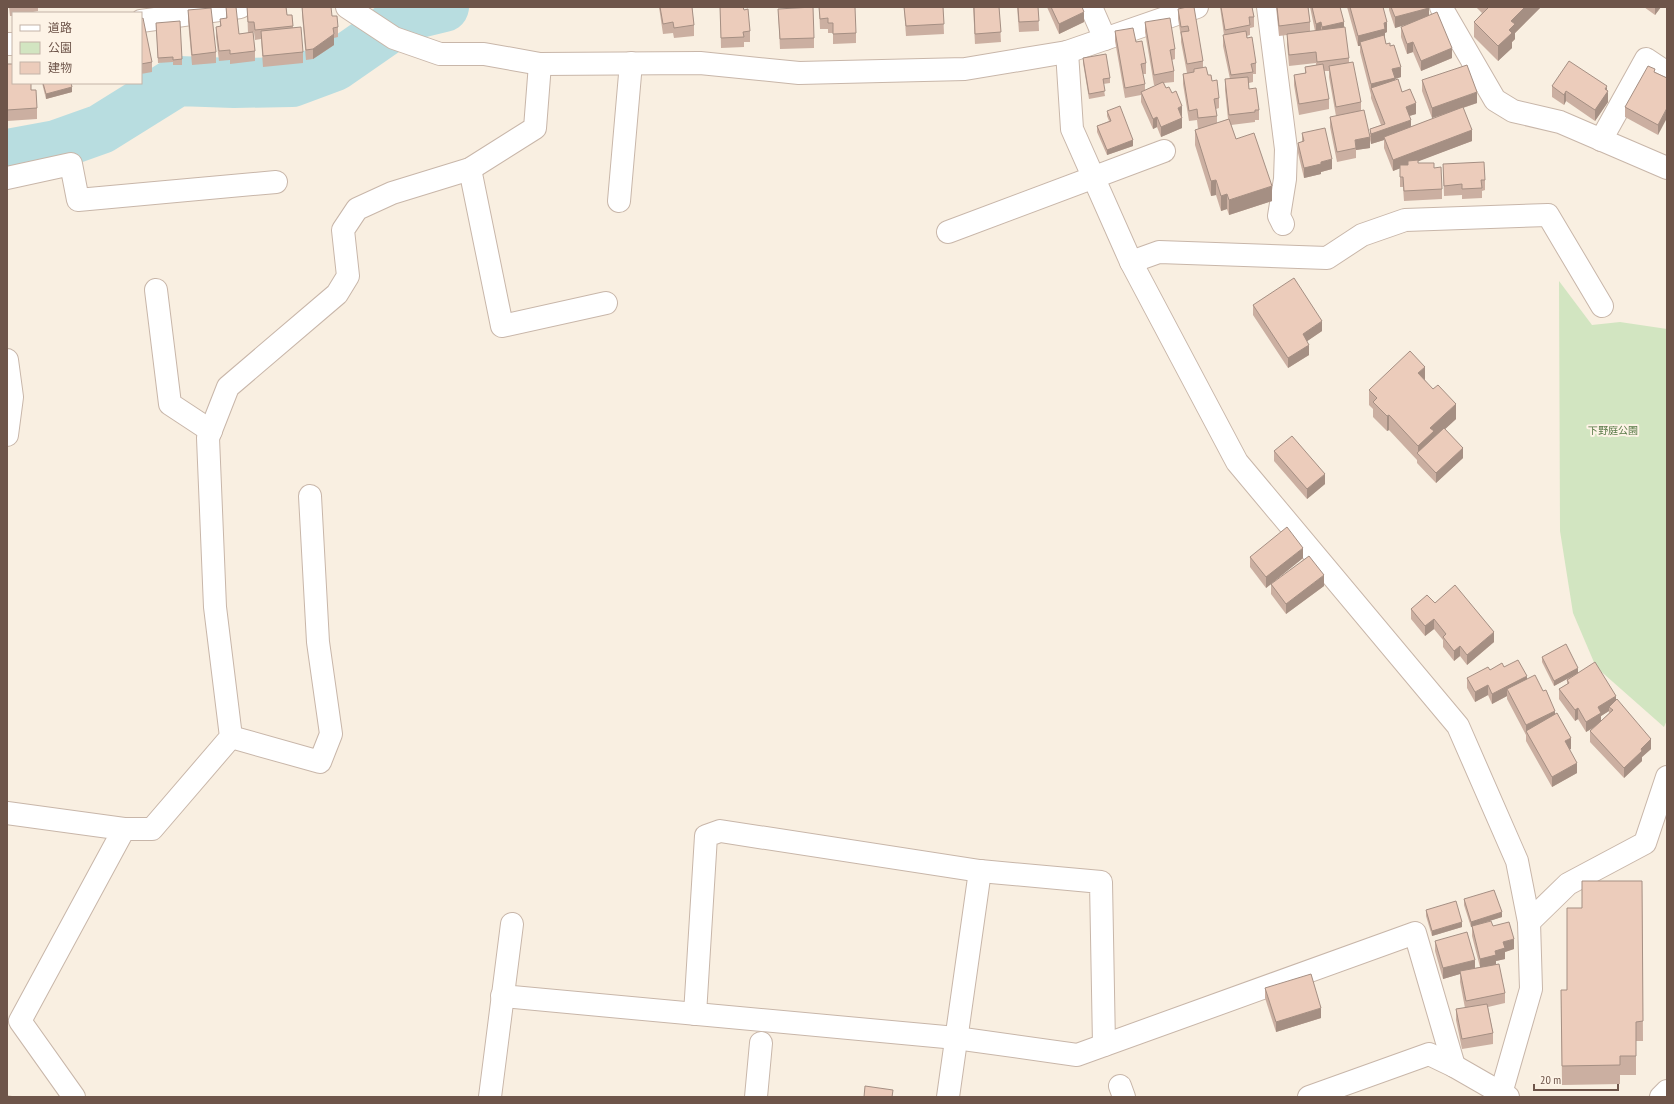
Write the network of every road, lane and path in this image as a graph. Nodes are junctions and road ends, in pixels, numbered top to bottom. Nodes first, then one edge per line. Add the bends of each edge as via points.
1 (240, 7) edge
2 (347, 7) edge
3 (1091, 7) edge
4 (1197, 7) edge
5 (1268, 7) edge
6 (1441, 7) edge
7 (142, 21) edge
8 (1105, 39) junction
9 (1067, 52) junction
10 (631, 63) junction
11 (540, 64) junction
12 (1667, 73) edge
13 (1601, 140) junction
14 (1164, 151) dead end
15 (1667, 168) edge
16 (470, 169) junction
17 (7, 178) edge
18 (1094, 179) junction
19 (276, 182) dead end
20 (619, 201) dead end
21 (1283, 224) dead end
22 (948, 232) dead end
23 (1131, 262) junction
24 (156, 290) dead end
25 (606, 303) dead end
26 (1602, 306) dead end
27 (7, 360) edge
28 (211, 430) junction
29 (7, 435) edge
30 (310, 496) dead end
31 (231, 737) junction
32 (1667, 778) edge
33 (7, 813) edge
34 (124, 829) junction
35 (980, 871) junction
36 (1529, 922) junction
37 (512, 924) dead end
38 (502, 996) junction
39 (695, 1014) junction
40 (762, 1031) junction
41 (956, 1038) junction
42 (1104, 1045) junction
43 (1454, 1066) junction
44 (1667, 1091) edge
45 (1503, 1096) edge
46 (74, 1097) edge
47 (490, 1097) edge
48 (756, 1097) edge
49 (948, 1097) edge
50 (1309, 1097) edge
51 (1661, 1097) edge

1 - 7 street
2 - 11 street via 394,38 440,54 484,54
3 - 8 street
4 - 8 street
5 - 21 street via 1286,149 1285,179 1279,216
6 - 13 street via 1495,100 1513,111 1560,122
8 - 9 street
9 - 10 street via 965,68 799,73 700,63
9 - 18 street via 1072,129
10 - 11 street
10 - 20 street
11 - 16 street via 535,128
12 - 13 street via 1646,59
13 - 15 street
14 - 18 street
16 - 25 street via 502,326
16 - 28 street via 392,193 356,209 343,230 348,276 337,294 228,387
17 - 19 street via 71,164 78,200
18 - 22 street
18 - 23 street
23 - 26 street via 1159,252 1295,252 1327,258 1362,236 1405,220 1548,215
23 - 36 street via 1236,462 1458,726 1517,861
24 - 28 street via 170,404
27 - 29 street via 12,397
28 - 31 street via 208,438 215,607
30 - 31 street via 318,642 331,734 320,762
31 - 34 street via 152,830
32 - 36 street via 1645,843 1568,884
33 - 34 street
34 - 46 street via 20,1020
35 - 39 street via 720,831 706,836
35 - 41 street
35 - 42 street via 1101,882
36 - 45 street via 1531,989
37 - 38 street
38 - 39 street
38 - 47 street
39 - 40 street
40 - 41 street
40 - 48 street
41 - 42 street via 1077,1056
41 - 49 street
42 - 43 street via 1414,934
43 - 45 street
43 - 50 street via 1429,1054
44 - 51 street

